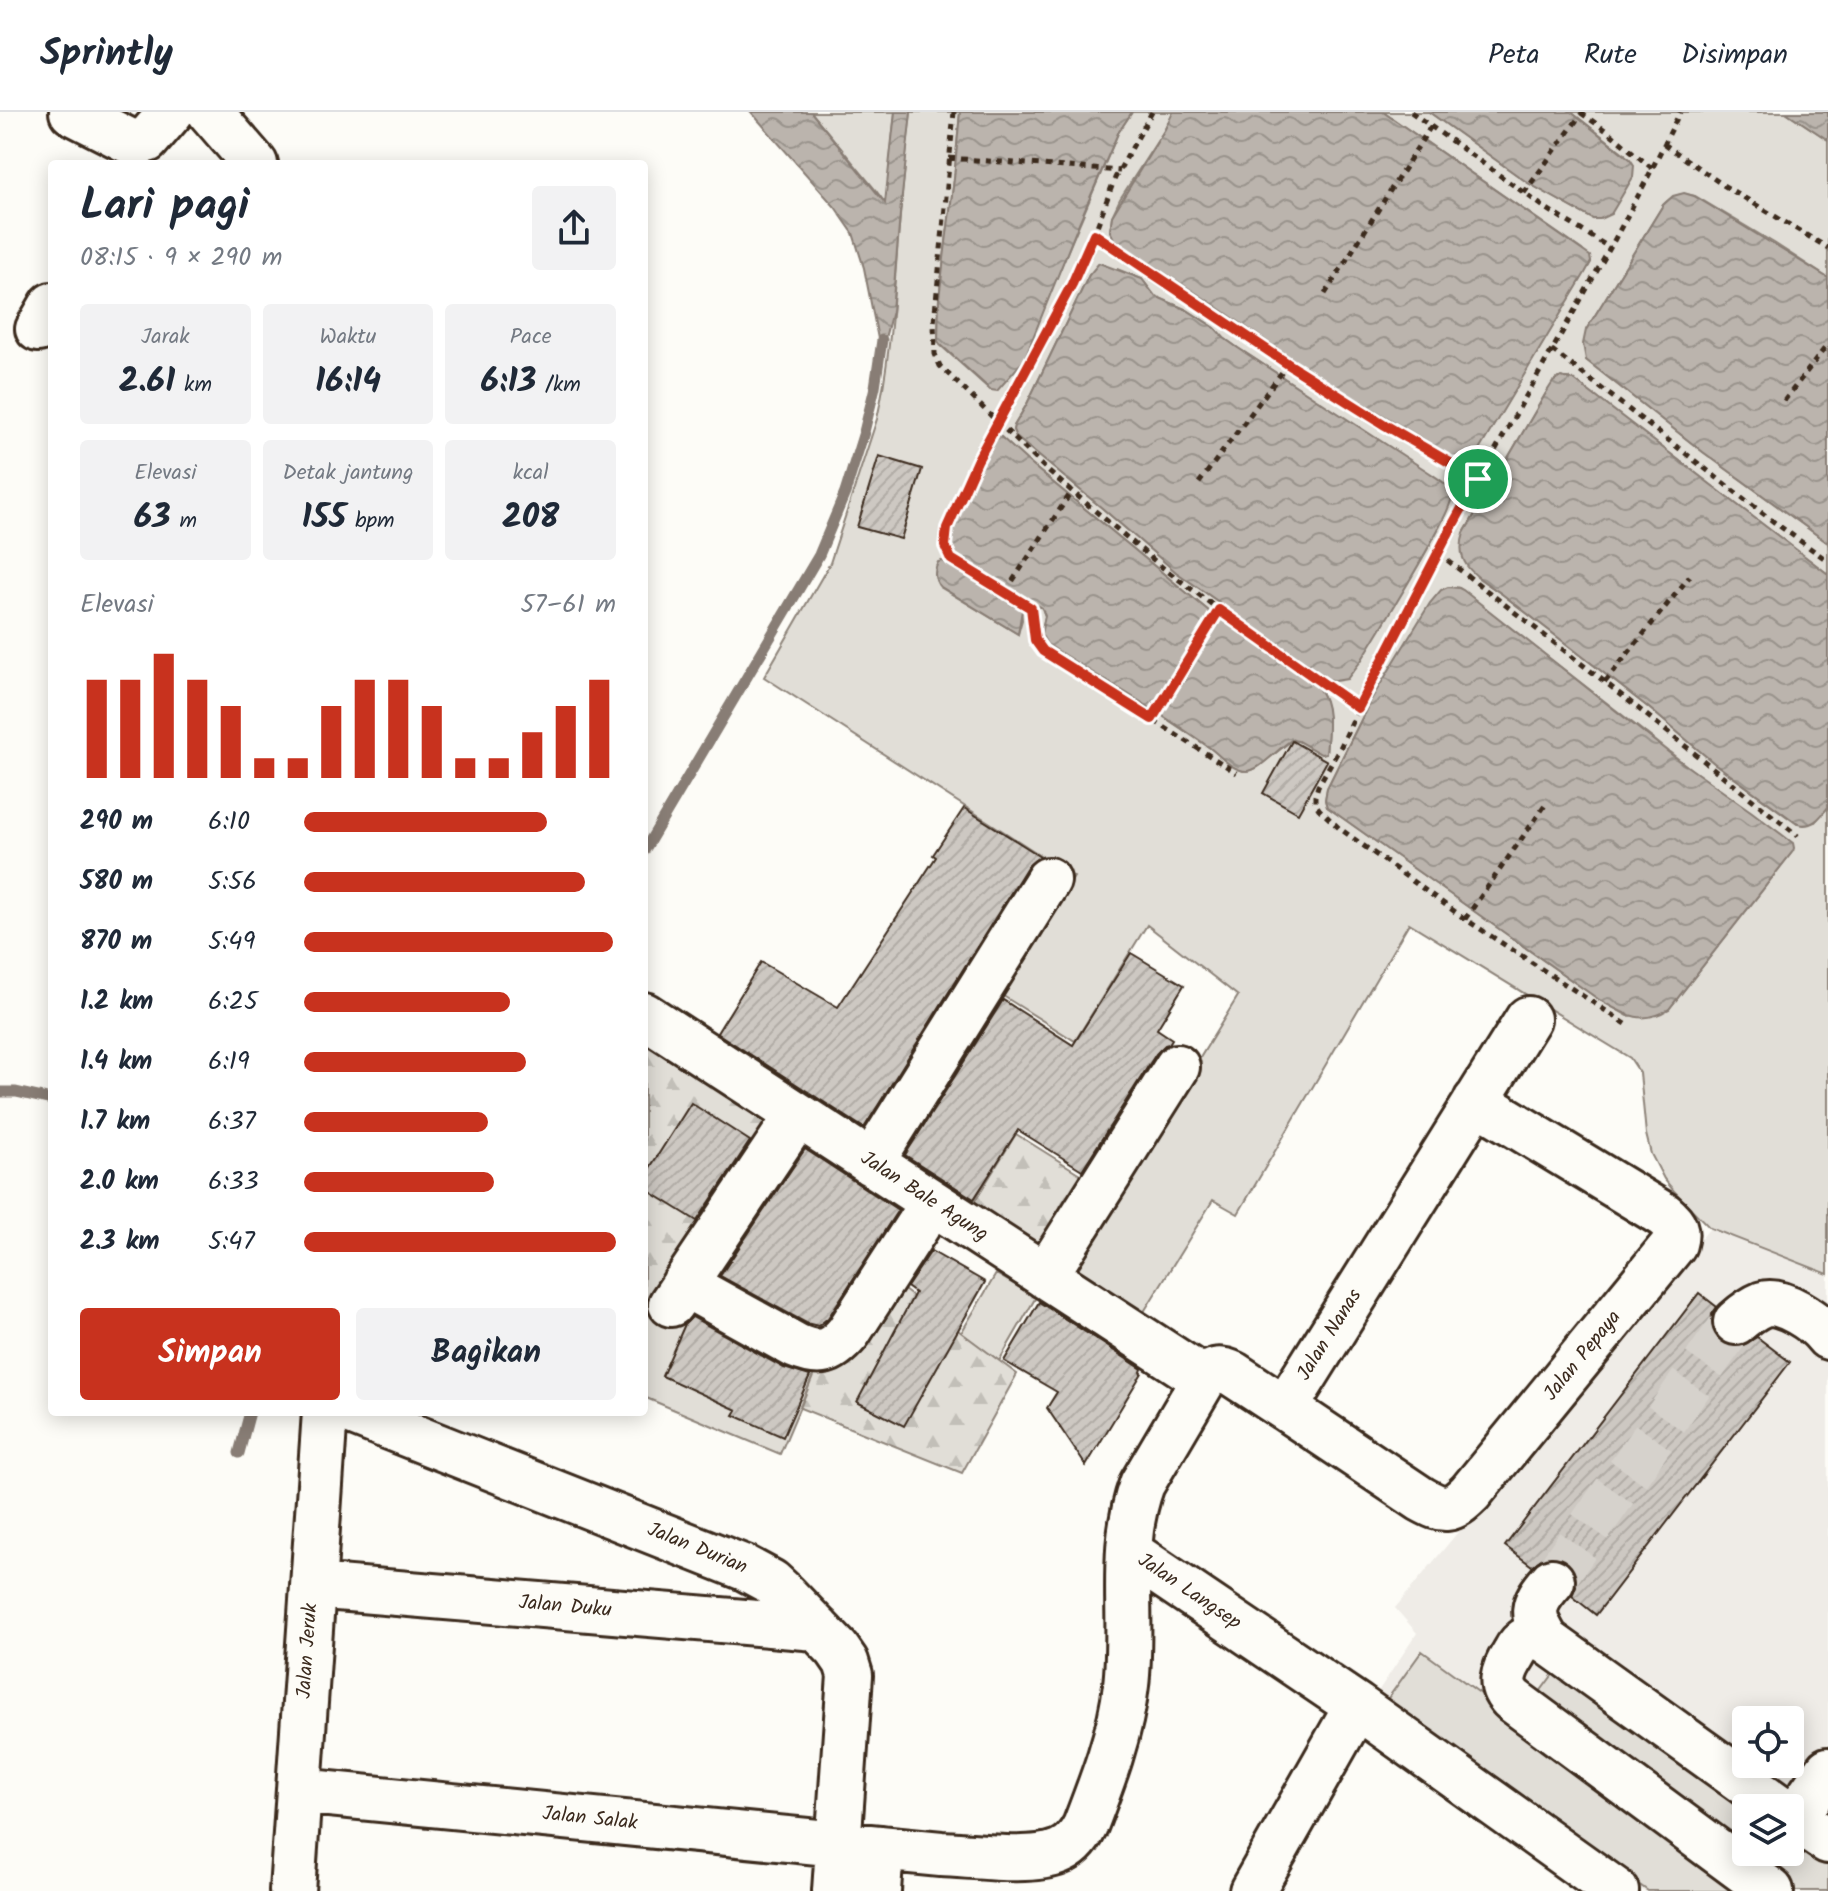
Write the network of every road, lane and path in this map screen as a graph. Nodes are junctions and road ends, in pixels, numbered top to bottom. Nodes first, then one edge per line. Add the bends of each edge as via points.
1 (72, 112) edge
2 (210, 112) edge
3 (954, 112) edge
4 (1152, 112) edge
5 (1413, 112) edge
6 (1680, 112) edge
7 (1581, 113) edge
8 (1431, 126) junction
9 (150, 139) edge
10 (1664, 144) junction
11 (949, 158) junction
12 (252, 160) edge
13 (1653, 169) junction
14 (1120, 171) junction
15 (1524, 193) junction
16 (1094, 234) junction
17 (1610, 248) junction
18 (1828, 248) edge
19 (1325, 294) dead end
20 (1828, 344) edge
21 (1552, 350) junction
22 (1288, 364) junction
23 (1784, 401) dead end
24 (999, 422) junction
25 (1478, 479) junction
26 (1199, 483) dead end
27 (1072, 491) junction
28 (1438, 553) junction
29 (1828, 561) edge
30 (1690, 576) dead end
31 (1006, 591) junction
32 (1219, 610) junction
33 (1605, 682) junction
34 (1358, 708) junction
35 (1152, 719) junction
36 (1237, 773) dead end
37 (1546, 804) dead end
38 (1798, 836) dead end
39 (1048, 880) dead end
40 (1465, 919) junction
41 (648, 1018) edge
42 (1528, 1019) dead end
43 (1626, 1024) dead end
44 (1177, 1067) dead end
45 (1476, 1101) junction
46 (798, 1115) junction
47 (871, 1163) junction
48 (932, 1203) junction
49 (1045, 1276) junction
50 (1736, 1322) tunnel mouth
51 (1828, 1337) edge
52 (1204, 1379) junction
53 (1285, 1408) junction
54 (325, 1416) edge
55 (361, 1416) edge
56 (1129, 1552) junction
57 (1552, 1581) tunnel mouth
58 (313, 1586) junction
59 (817, 1628) junction
60 (1547, 1641) junction
61 (1357, 1706) junction
62 (1828, 1770) edge
63 (299, 1791) junction
64 (1760, 1794) edge
65 (1804, 1811) edge
66 (860, 1846) junction
67 (292, 1891) edge
68 (835, 1891) edge
69 (878, 1891) edge
70 (1252, 1891) edge
71 (1616, 1891) edge
72 (1771, 1891) edge

1 - 9 street via 133,143
2 - 12 street
3 - 11 path
4 - 14 path
5 - 8 path
6 - 10 path
7 - 13 path
7 - 15 path
8 - 15 path
8 - 19 path
10 - 13 path
10 - 18 path
11 - 14 path
11 - 24 path via 935,354 944,371
13 - 17 path
14 - 16 path
15 - 17 path
16 - 22 path
16 - 24 path
17 - 21 path
20 - 23 path
21 - 25 path
21 - 29 path
22 - 25 path
22 - 26 path
24 - 27 path
24 - 31 path via 947,528 945,546 951,559
25 - 28 path
27 - 31 path
27 - 32 path
28 - 33 path
28 - 34 path
30 - 33 path
31 - 35 path via 1032,609 1039,647
32 - 34 path
32 - 35 path
33 - 38 path
34 - 40 path via 1318,786 1315,803 1339,828
35 - 36 path
37 - 40 path
39 - 47 street
40 - 43 path
41 - 46 street, Jalan Bale Agung
42 - 45 street, Jalan Nanas
44 - 49 street
45 - 53 street, Jalan Nanas
45 - 53 street, Jalan Pepaya via 1664,1215 1676,1227 1674,1244 1470,1493 1451,1508 1421,1499
46 - 47 street, Jalan Bale Agung
46 - 48 street via 678,1294 816,1353 834,1348
47 - 48 street, Jalan Bale Agung
48 - 49 street, Jalan Bale Agung
49 - 52 street, Jalan Bale Agung
50 - 51 street via 1765,1303 1776,1303 1793,1309
52 - 53 street via 1210,1372 1225,1370
52 - 56 street via 1142,1484
54 - 58 street, Jalan Jeruk
55 - 59 street, Jalan Durian via 745,1568 771,1582
56 - 61 street, Jalan Langsep
56 - 66 street, Jalan Langsep via 1123,1704 1079,1838 1060,1852 1022,1858
57 - 60 street via 1535,1606
58 - 59 street, Jalan Duku
58 - 63 street, Jalan Jeruk
59 - 66 street, Jalan Durian via 837,1649 850,1675
60 - 64 street
60 - 72 street via 1528,1639 1519,1645 1505,1668 1507,1695
61 - 70 street
61 - 71 street, Jalan Langsep
62 - 65 street
63 - 66 street, Jalan Salak
63 - 67 street, Jalan Jeruk
66 - 68 street, Jalan Durian
66 - 69 street, Jalan Durian

